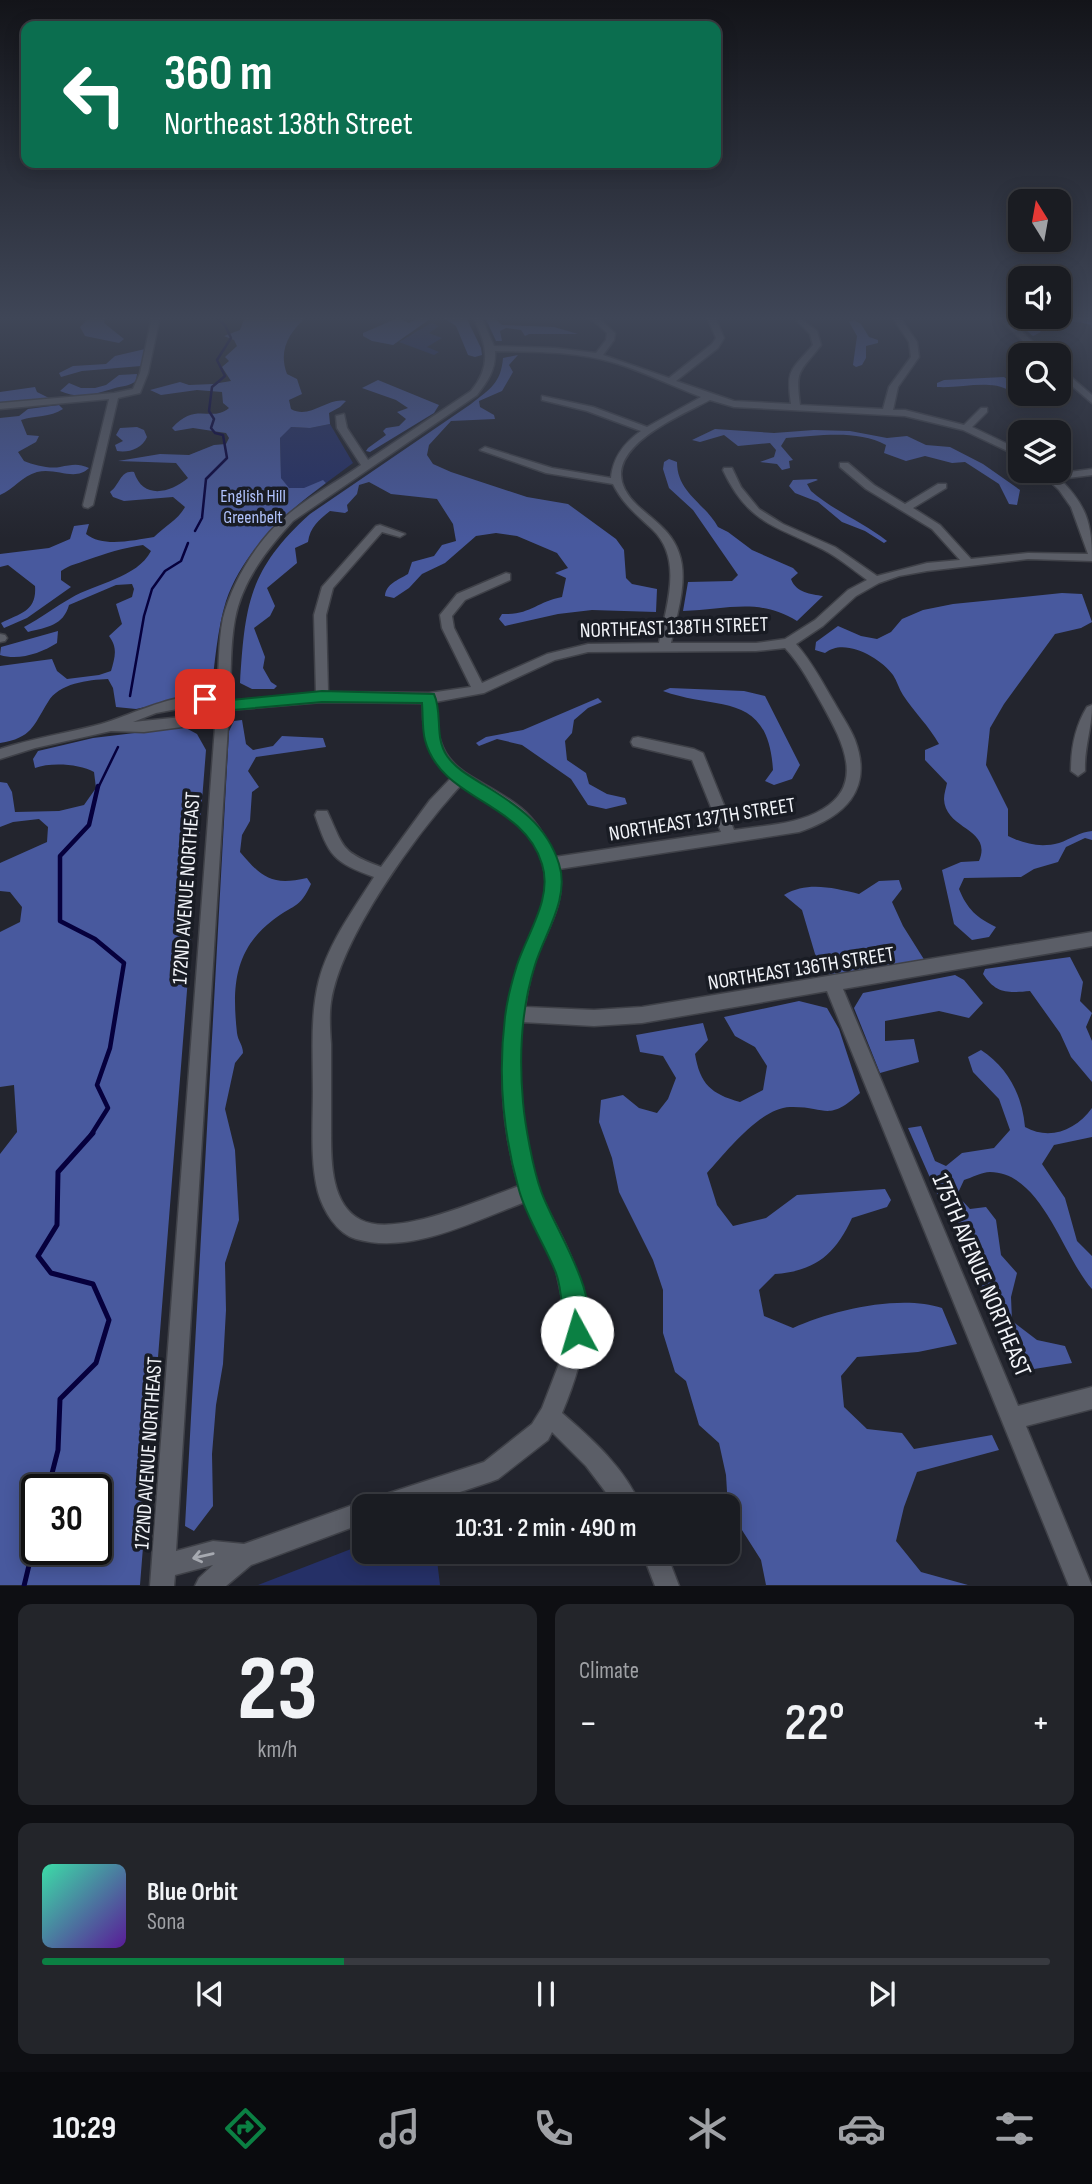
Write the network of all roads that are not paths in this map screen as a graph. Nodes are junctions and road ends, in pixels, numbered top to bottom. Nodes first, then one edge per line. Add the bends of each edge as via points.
1 (131, 391) edge
2 (476, 391) edge
3 (692, 391) edge
4 (794, 391) edge
5 (890, 391) edge
6 (114, 397) junction
7 (545, 398) dead end
8 (707, 398) junction
9 (0, 406) edge
10 (796, 408) junction
11 (888, 410) junction
12 (984, 410) dead end
13 (341, 416) dead end
14 (965, 428) junction
15 (648, 431) junction
16 (1008, 448) edge
17 (485, 450) dead end
18 (844, 465) dead end
19 (367, 466) junction
20 (728, 470) dead end
21 (1092, 472) edge
22 (1071, 473) edge
23 (616, 481) junction
24 (1057, 483) edge
25 (942, 486) dead end
26 (88, 505) dead end
27 (906, 508) junction
28 (400, 534) dead end
29 (1090, 535) edge
30 (1092, 552) edge
31 (1092, 558) edge
32 (968, 562) junction
33 (506, 578) dead end
34 (875, 580) junction
35 (788, 643) junction
36 (664, 648) junction
37 (479, 690) junction
38 (322, 697) junction
39 (429, 698) junction
40 (221, 706) junction
41 (1092, 710) edge
42 (638, 742) dead end
43 (0, 754) edge
44 (1078, 771) dead end
45 (459, 778) junction
46 (323, 815) dead end
47 (730, 837) junction
48 (551, 864) junction
49 (384, 874) junction
50 (1092, 939) edge
51 (832, 985) junction
52 (515, 1014) junction
53 (530, 1191) junction
54 (1092, 1398) edge
55 (550, 1416) junction
56 (1014, 1418) junction
57 (419, 1494) edge
58 (622, 1494) edge
59 (352, 1517) edge
60 (244, 1556) junction
61 (659, 1564) edge
62 (163, 1576) edge
63 (207, 1586) edge
64 (667, 1586) edge
65 (1081, 1586) edge

1 - 6 street
2 - 19 street, 172ND AVENUE NORTHEAST
3 - 8 street
4 - 10 street
5 - 11 street
6 - 9 street
6 - 26 street
7 - 15 street via 590,408
8 - 10 street
8 - 15 street
10 - 11 street
11 - 14 street
12 - 14 street
13 - 19 street via 342,428
14 - 16 street
15 - 23 street via 623,450
17 - 23 street via 542,470
18 - 27 street
19 - 40 street, 172ND AVENUE NORTHEAST via 289,519 247,570 229,619
20 - 34 street via 743,499 771,522 838,553
21 - 22 street
23 - 36 street via 625,498 657,525 676,556
24 - 29 street via 1071,498
25 - 27 street
27 - 32 street via 936,527
28 - 38 street via 380,528 328,587 320,615
29 - 30 street
31 - 32 street, NORTHEAST 138TH STREET via 1028,556
32 - 34 street, NORTHEAST 138TH STREET
33 - 37 street via 461,597 446,615
34 - 35 street, NORTHEAST 138TH STREET
35 - 36 street, NORTHEAST 138TH STREET
35 - 47 street, NORTHEAST 137TH STREET via 806,662 848,739 855,774 850,792 819,819
36 - 37 street, NORTHEAST 138TH STREET via 605,646 571,651
37 - 39 street, NORTHEAST 138TH STREET
38 - 39 street, NORTHEAST 138TH STREET
38 - 40 street, NORTHEAST 138TH STREET
39 - 45 street via 432,739 440,759
40 - 43 street via 197,720 158,727 104,728
40 - 62 street, 172ND AVENUE NORTHEAST
41 - 44 street via 1080,735
42 - 47 street via 698,757
45 - 48 street via 514,812 534,831
45 - 49 street
46 - 49 street via 340,857
47 - 48 street, NORTHEAST 137TH STREET
48 - 52 street via 548,910 526,966
49 - 53 street via 339,949 322,1004 321,1142 327,1191 336,1212 357,1230 395,1235
50 - 51 street, NORTHEAST 136TH STREET
51 - 52 street, NORTHEAST 136TH STREET via 642,1016
51 - 56 street, 175TH AVENUE NORTHEAST
52 - 53 street via 513,1105
53 - 55 street via 567,1273 575,1306 577,1332 569,1376
54 - 56 street
55 - 57 street via 541,1432 489,1471
55 - 58 street via 586,1447
56 - 65 street, 175TH AVENUE NORTHEAST
59 - 60 street
60 -> 62 street via 213,1553
60 - 63 street
61 - 64 street

